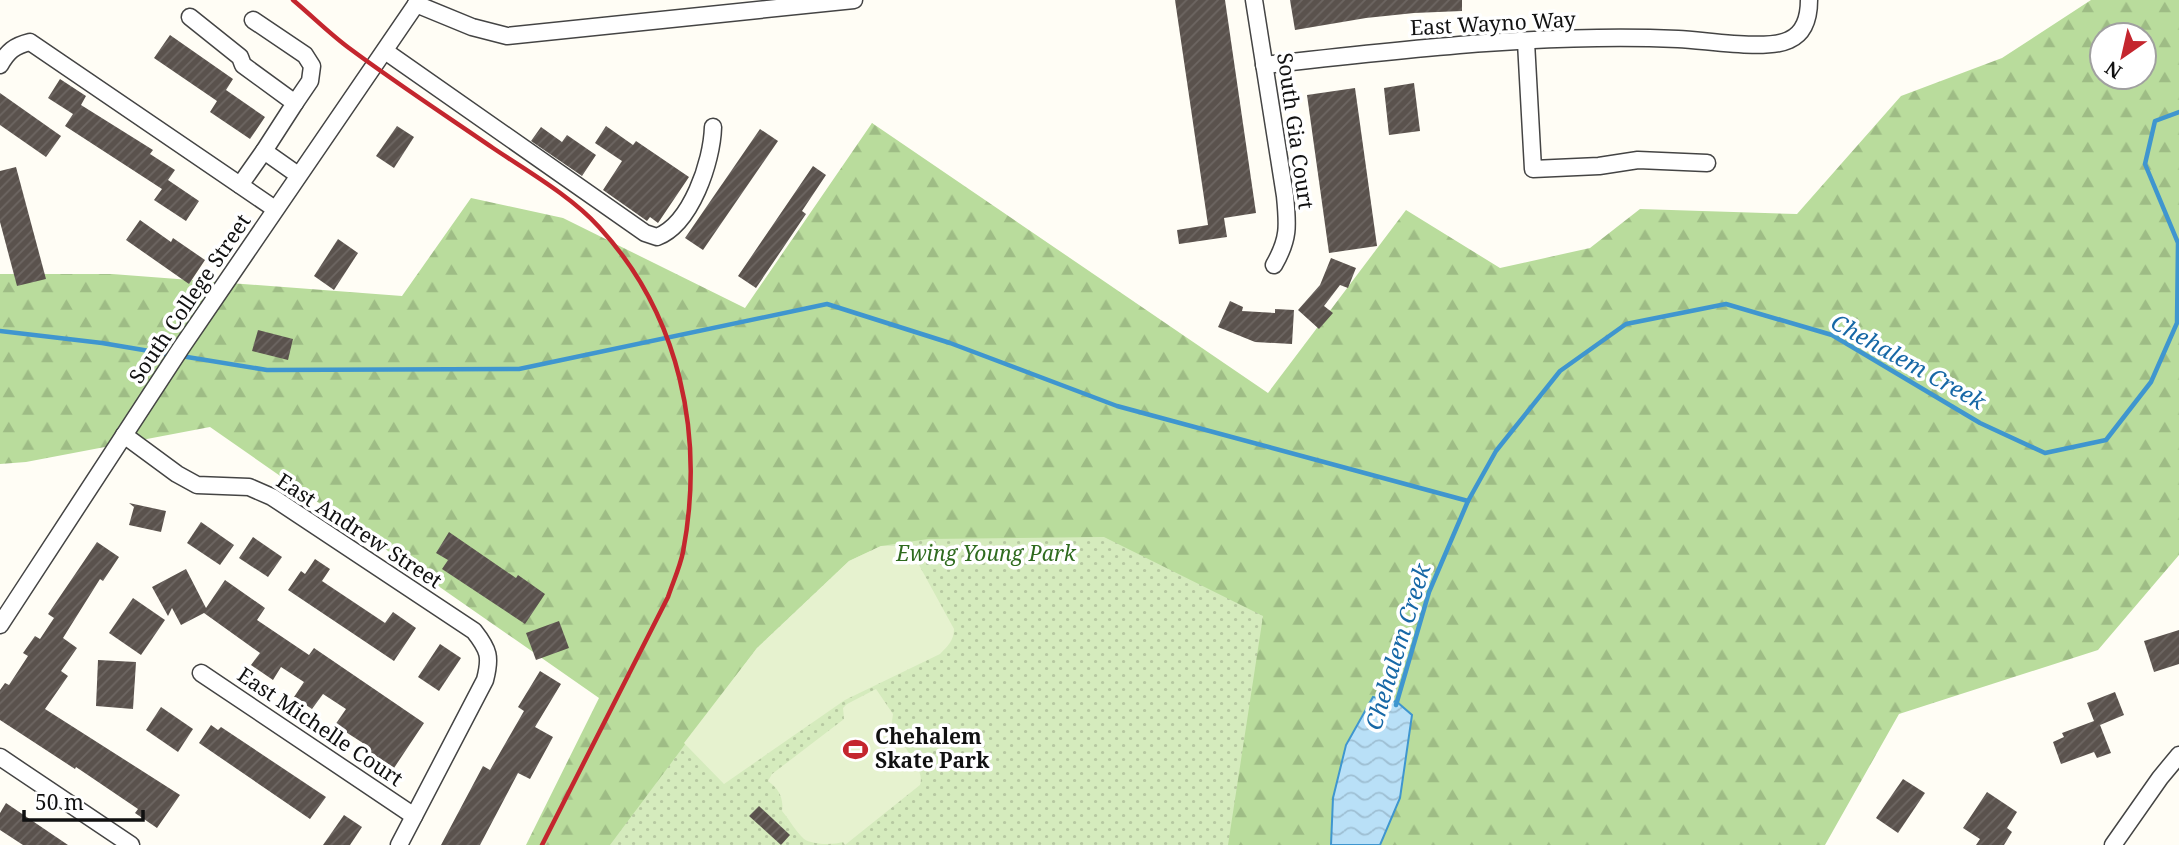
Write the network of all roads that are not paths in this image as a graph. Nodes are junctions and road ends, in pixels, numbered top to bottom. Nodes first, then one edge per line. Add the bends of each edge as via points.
1 (854, 0) edge
2 (1254, 0) edge
3 (1809, 0) edge
4 (418, 2) edge
5 (190, 17) dead end
6 (253, 20) dead end
7 (1526, 42) junction
8 (385, 51) junction
9 (0, 65) edge
10 (1264, 65) junction
11 (295, 103) junction
12 (713, 127) dead end
13 (264, 151) junction
14 (1707, 163) dead end
15 (298, 175) junction
16 (240, 185) junction
17 (275, 209) junction
18 (1274, 265) dead end
19 (124, 435) junction
20 (0, 625) edge
21 (201, 673) dead end
22 (2179, 755) edge
23 (0, 757) edge
24 (414, 816) junction
25 (131, 845) edge
26 (399, 845) edge
27 (2113, 845) edge

1 - 4 street via 507,36 472,27
2 - 10 street, South Gia Court
3 - 7 street, East Wayno Way via 1804,28 1790,40 1765,45 1677,39
4 - 8 street, South College Street
5 - 11 street via 240,57 243,65
6 - 11 street via 305,55 312,66 310,81
7 - 10 street, East Wayno Way
7 - 14 street via 1533,169 1638,160
8 - 12 street via 657,237 669,232 687,210 702,177
8 - 15 street, South College Street
9 - 16 street via 9,51 30,42
10 - 18 street, South Gia Court via 1288,229
11 - 13 street
13 - 15 street
13 - 16 street
15 - 17 street, South College Street
16 - 17 street
17 - 19 street, South College Street
19 - 20 street, South College Street
19 - 24 street, East Andrew Street via 197,485 249,487 272,497 474,631 488,648 485,680
21 - 24 street, East Michelle Court
22 - 27 street
23 - 25 street
24 - 26 street

